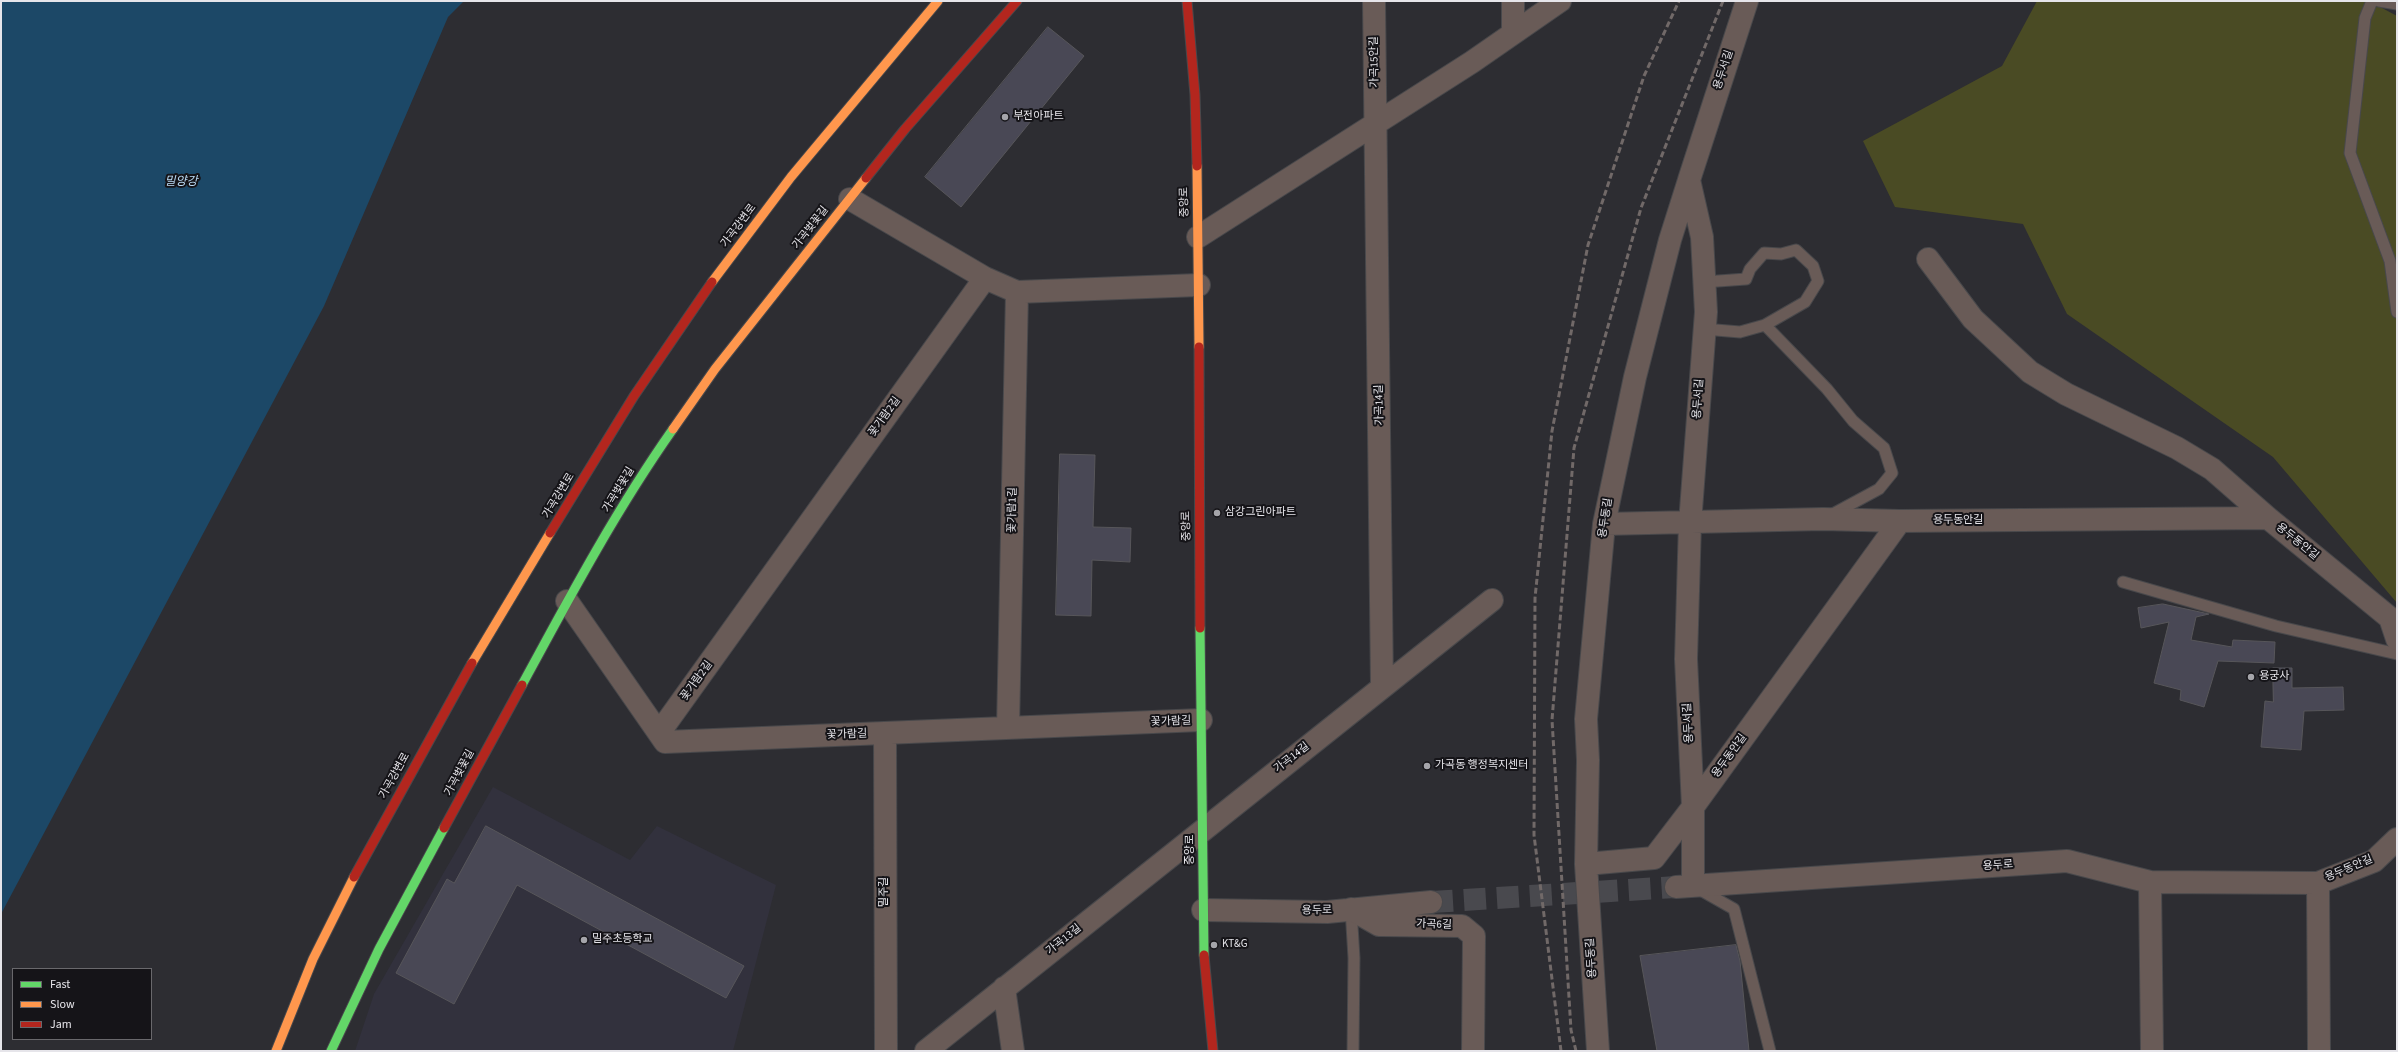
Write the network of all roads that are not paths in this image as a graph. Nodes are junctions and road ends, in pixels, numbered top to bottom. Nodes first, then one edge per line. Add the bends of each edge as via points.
1 (938, 1) edge
2 (1018, 1) edge
3 (1188, 1) edge
4 (1374, 1) edge
5 (1513, 1) edge
6 (1560, 1) edge
7 (1747, 1) edge
8 (2372, 1) edge
9 (2379, 1) edge
10 (2397, 4) edge
11 (1513, 32) junction
12 (1376, 122) junction
13 (1689, 180) junction
14 (850, 199) junction
15 (1198, 237) junction
16 (1928, 259) dead end
17 (985, 278) junction
18 (1704, 282) junction
19 (1200, 285) junction
20 (1017, 292) junction
21 (2397, 312) edge
22 (1765, 325) junction
23 (1704, 329) junction
24 (2268, 518) junction
25 (1823, 519) junction
26 (1900, 521) junction
27 (1690, 523) junction
28 (1604, 524) junction
29 (2123, 582) dead end
30 (1492, 600) dead end
31 (567, 601) junction
32 (2397, 639) edge
33 (2397, 654) edge
34 (1382, 687) junction
35 (1201, 720) junction
36 (1008, 728) junction
37 (659, 733) junction
38 (884, 733) junction
39 (1693, 807) junction
40 (1203, 829) junction
41 (2397, 839) edge
42 (1586, 864) junction
43 (2150, 882) junction
44 (2318, 883) junction
45 (1685, 886) junction
46 (1431, 902) tunnel mouth
47 (1351, 909) junction
48 (1203, 910) junction
49 (1004, 988) junction
50 (276, 1051) edge
51 (331, 1051) edge
52 (886, 1051) edge
53 (926, 1051) edge
54 (1013, 1051) edge
55 (1214, 1051) edge
56 (1353, 1051) edge
57 (1473, 1051) edge
58 (1598, 1051) edge
59 (1770, 1051) edge
60 (2152, 1051) edge
61 (2319, 1051) edge

1 - 50 main road, 가곡강변로 via 791,177 710,285 634,396 484,641 370,845 313,959
2 - 14 main road, 가곡벚꽃길 via 905,129
3 - 15 main road, 중앙로 via 1195,95
4 - 12 street, 가곡15안길
5 - 11 street
6 - 11 street
7 - 13 street, 용두서길
8 - 21 lane via 2365,18 2350,152 2390,261
9 - 10 lane
11 - 12 street via 1472,62
12 - 15 street
12 - 34 street, 가곡14길
13 - 18 street, 용두서길 via 1702,237
13 - 28 street, 용두동길 via 1670,240 1635,377
14 - 17 street
14 - 31 main road, 가곡벚꽃길 via 714,369 653,457
15 - 19 main road, 중앙로
16 - 24 street via 1973,319 2030,372 2066,394 2177,448 2212,469
17 - 20 street
17 - 37 street, 꽃가람2길
18 - 22 lane via 1746,279 1750,269 1764,254 1781,254 1796,250 1813,266 1818,281 1805,302
18 - 23 street, 용두서길
19 - 20 street
19 - 35 main road, 중앙로 via 1198,452
20 - 36 street, 꽃가람1길
22 - 23 lane via 1740,332
22 - 25 lane via 1853,421 1884,448 1892,473 1879,489
23 - 27 street, 용두서길
24 - 26 street, 용두동안길
24 - 32 street, 용두동안길 via 2390,618
25 - 26 street
25 - 27 street
26 - 39 street, 용두동안길
27 - 28 street
27 - 39 street, 용두서길 via 1686,659
28 - 42 street, 용두동길 via 1586,719
29 - 33 lane via 2268,624
30 - 34 street, 가곡14길
31 - 37 street, 꽃가람길
31 - 51 main road, 가곡벚꽃길 via 378,949
34 - 40 street, 가곡14길
35 - 36 street, 꽃가람길
35 - 40 main road, 중앙로
36 - 38 street, 꽃가람길
37 - 38 street, 꽃가람길 via 665,742
38 - 52 street, 밀주길
39 - 42 street via 1654,858
39 - 45 street
40 - 48 main road, 중앙로
40 - 49 street, 가곡13길
41 - 44 street, 용두동안길 via 2374,861
42 - 58 street, 용두동길
43 - 44 street, 용두로
43 - 45 street, 용두로 via 2067,861
43 - 60 street
44 - 61 street
45 - 59 lane via 1734,909
46 - 47 street, 용두로
47 - 48 street, 용두로 via 1327,912
47 - 56 lane via 1354,958
47 - 57 street, 가곡6길 via 1379,925 1462,926 1474,936
48 - 55 main road, 중앙로
49 - 53 street, 가곡13길
49 - 54 street

